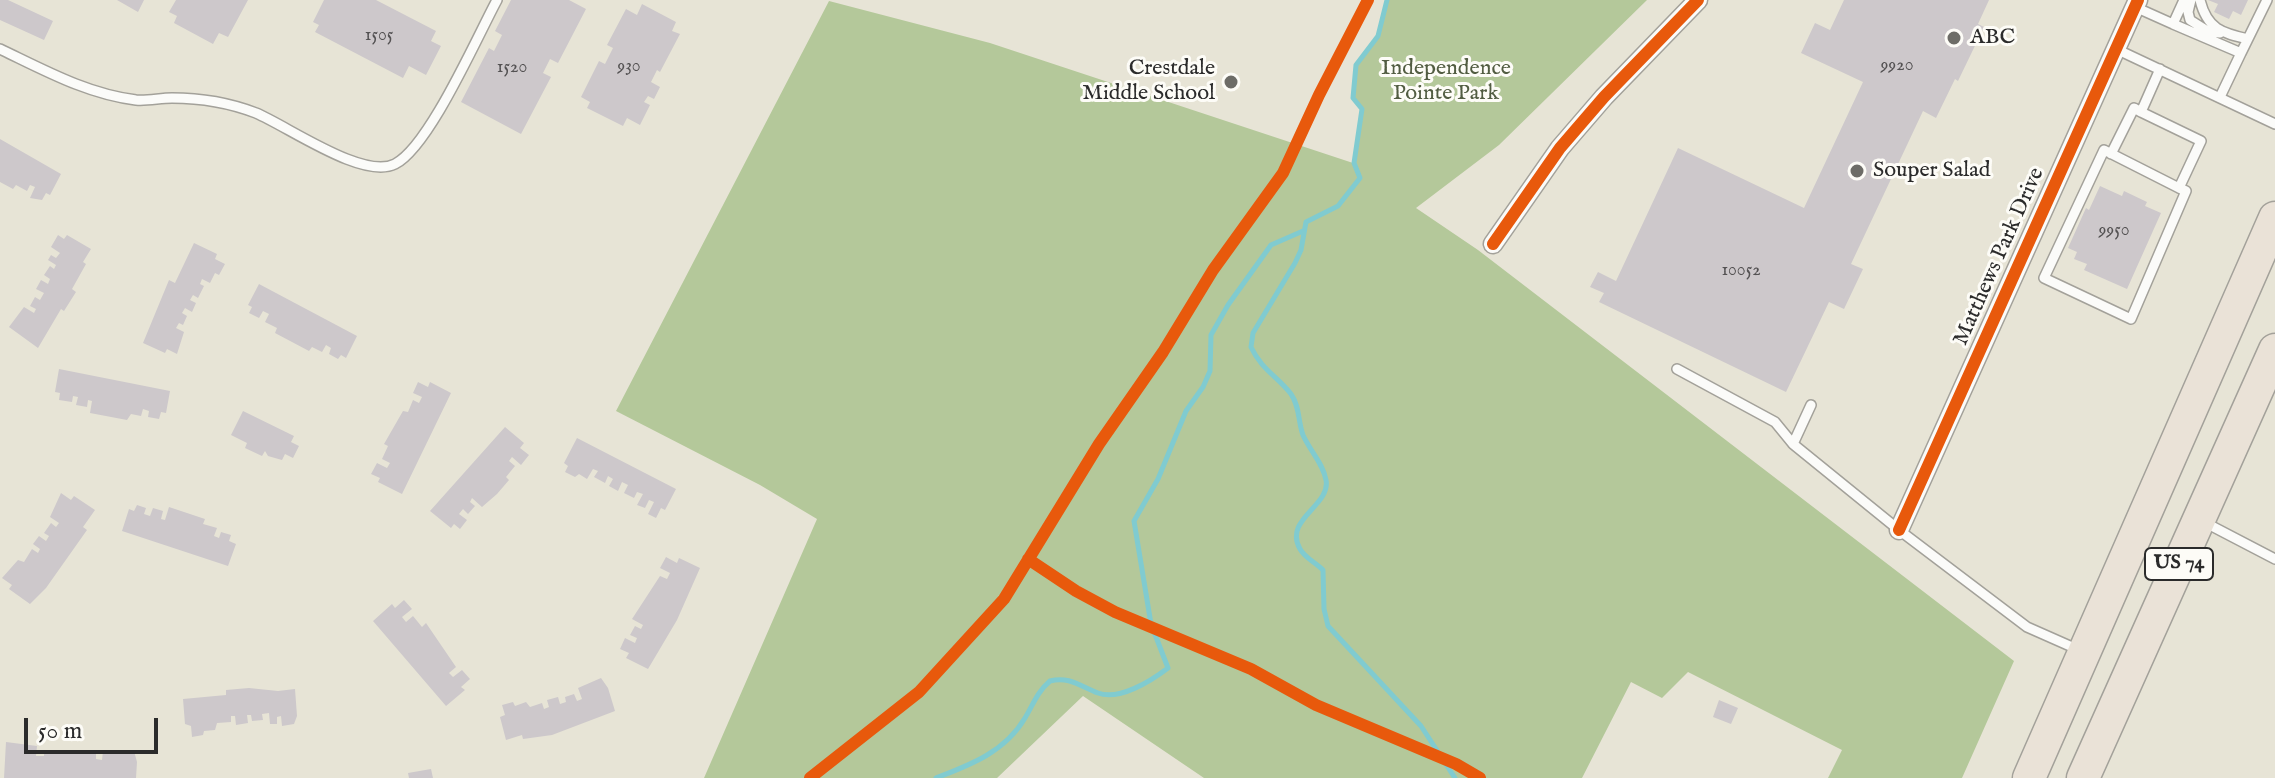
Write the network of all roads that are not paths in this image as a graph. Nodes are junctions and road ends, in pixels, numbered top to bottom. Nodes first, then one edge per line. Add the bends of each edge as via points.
1 (497, 0) edge
2 (1698, 0) edge
3 (2184, 0) edge
4 (2191, 0) edge
5 (2200, 0) edge
6 (2267, 0) edge
7 (2137, 3) edge
8 (2173, 24) junction
9 (2220, 33) junction
10 (2248, 39) junction
11 (0, 49) edge
12 (2116, 49) junction
13 (2241, 53) junction
14 (2160, 69) junction
15 (2220, 97) junction
16 (2141, 112) junction
17 (2275, 124) edge
18 (2111, 154) junction
19 (2179, 188) junction
20 (2275, 218) edge
21 (1493, 244) dead end
22 (2275, 350) edge
23 (1677, 369) dead end
24 (1811, 405) dead end
25 (1793, 444) junction
26 (2199, 519) junction
27 (1899, 530) junction
28 (2275, 559) edge
29 (2085, 653) junction
30 (2029, 778) edge
31 (2083, 778) edge

1 - 11 lane via 418,143 394,165 379,168 346,159 230,104 111,95
2 - 21 street via 1560,148
3 - 8 lane
4 - 9 lane via 2190,20
5 - 9 lane
6 - 10 lane
7 - 8 lane
7 - 12 street, Matthews Park Drive
8 - 13 lane
9 - 10 lane
10 - 13 lane
12 - 14 lane
12 - 27 street, Matthews Park Drive
13 - 15 lane
14 - 15 lane
14 - 16 lane
15 - 17 lane
16 - 18 lane via 2134,108
16 - 19 lane via 2201,141
18 - 19 lane
18 - 19 lane via 2104,150 2044,278 2131,319 2186,191
20 - 29 highway, US 74
22 - 26 highway, US 74
23 - 25 lane via 1775,422
24 - 25 lane
25 - 27 lane
26 - 28 lane
26 - 31 highway, US 74
27 - 29 lane via 2027,627
29 - 30 highway, US 74

